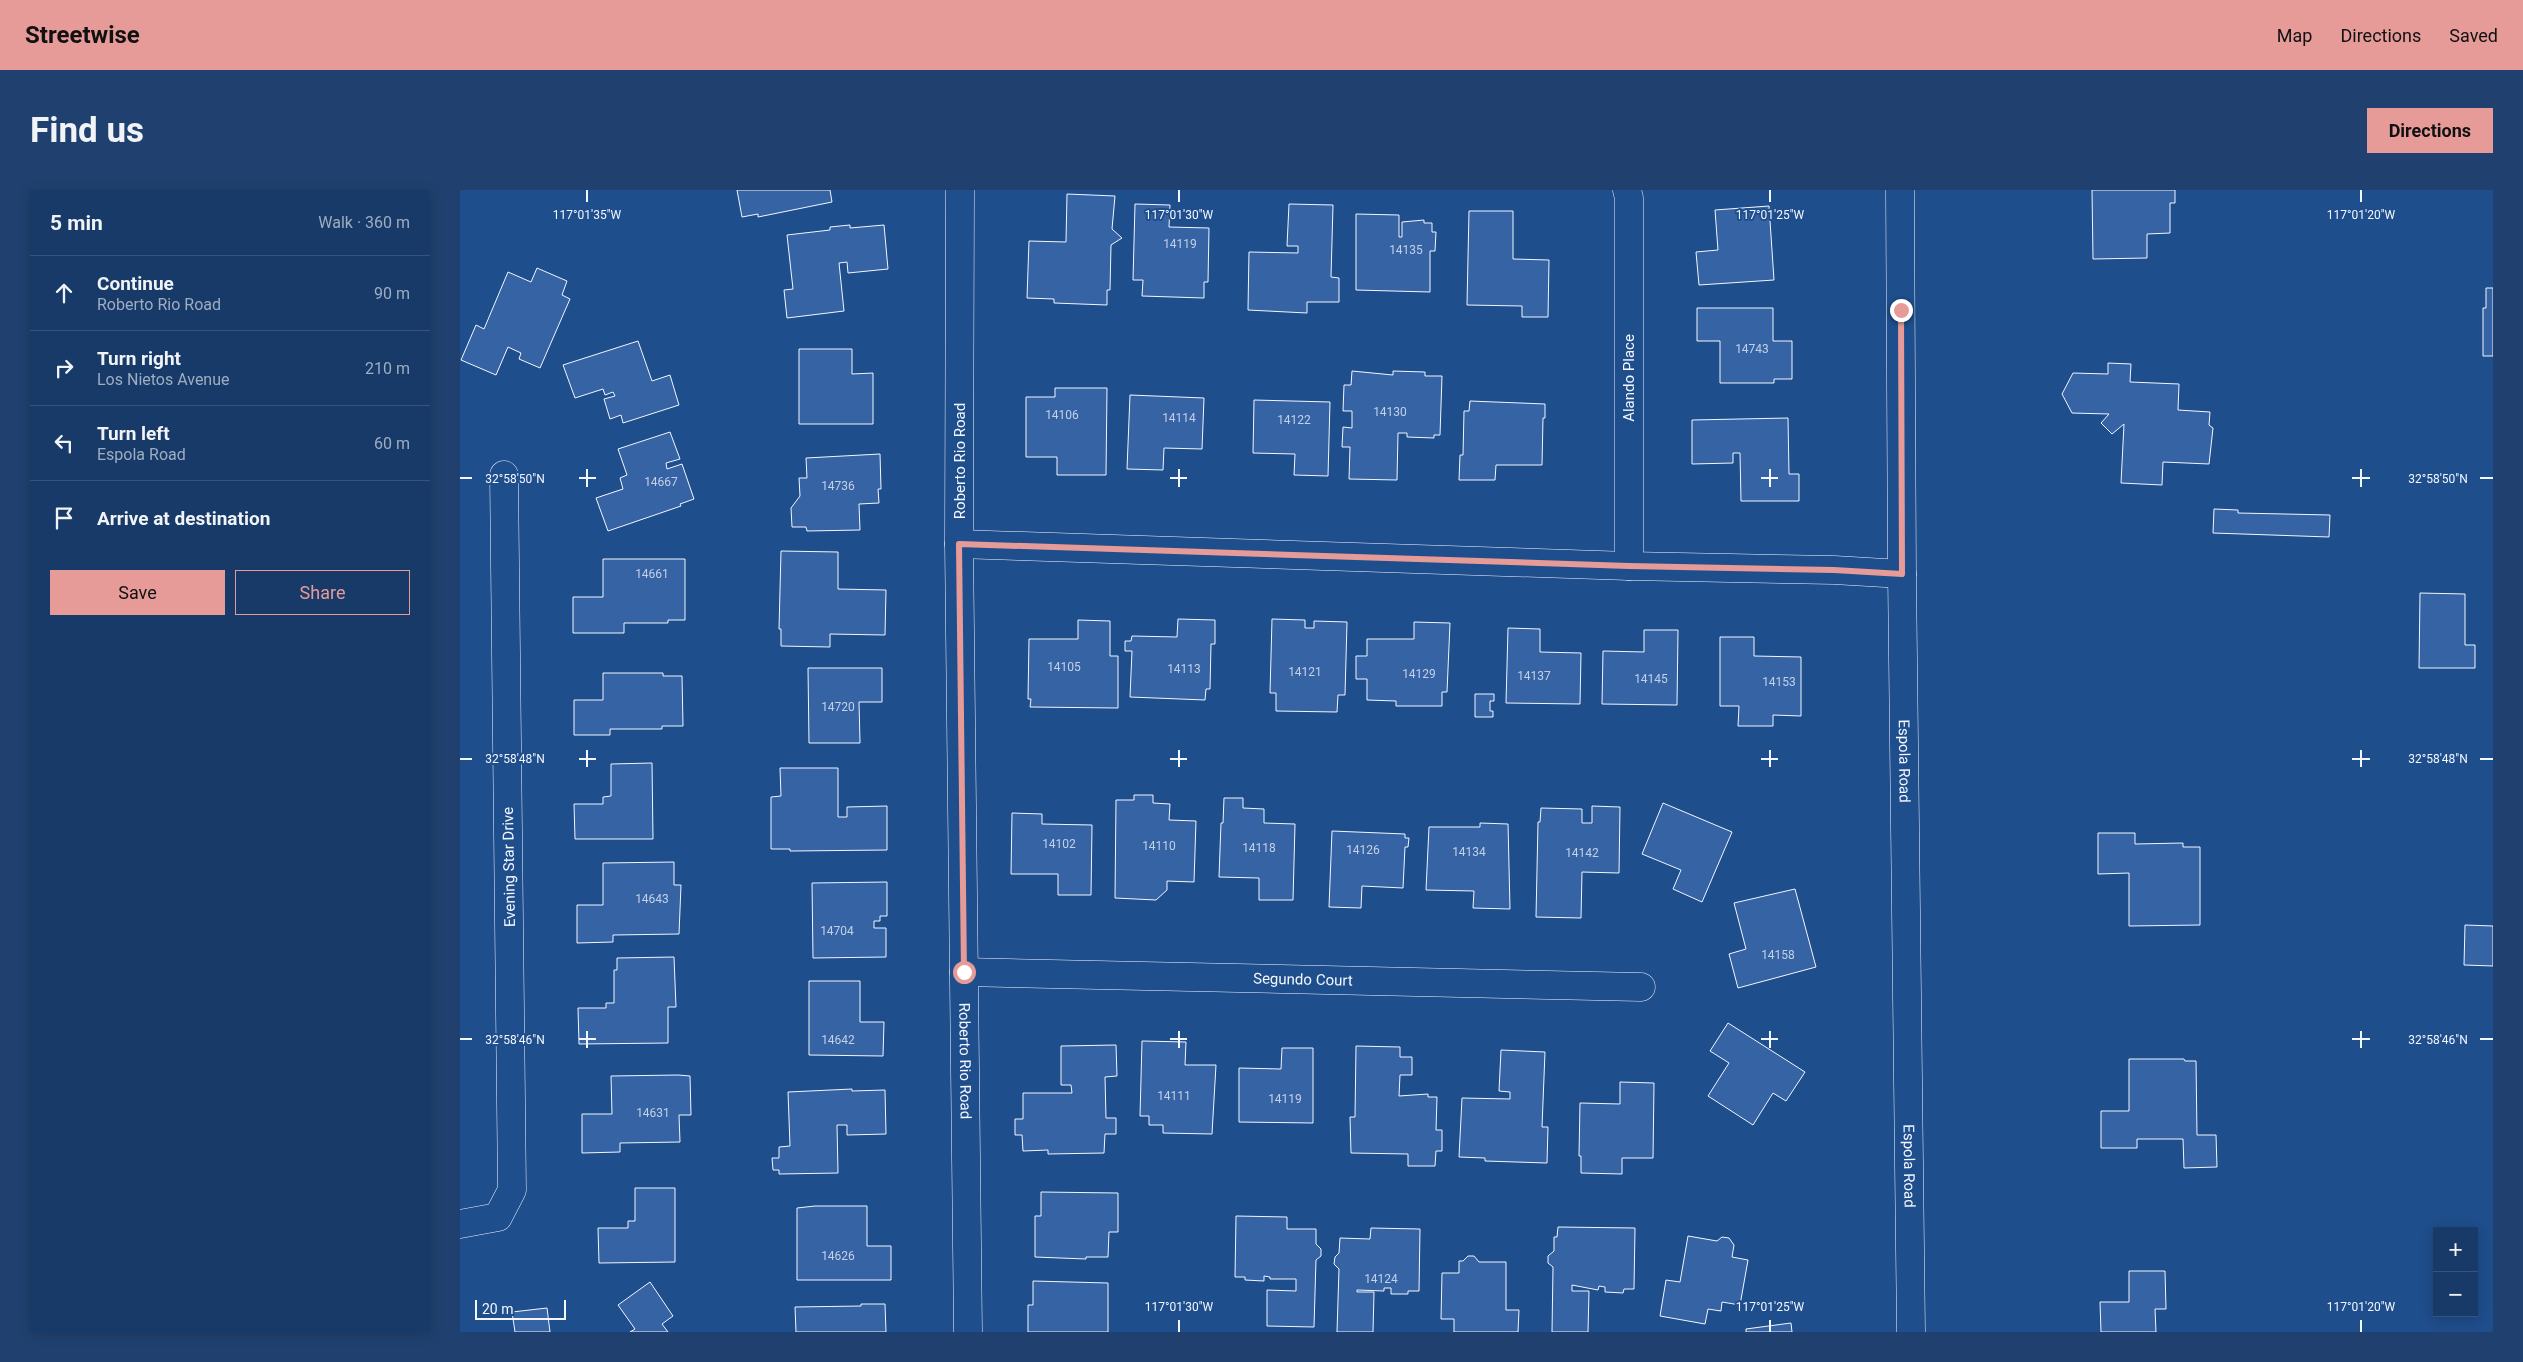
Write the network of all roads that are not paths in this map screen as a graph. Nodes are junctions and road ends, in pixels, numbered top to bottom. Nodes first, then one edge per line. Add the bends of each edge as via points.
1 (960, 190) edge
2 (1627, 190) edge
3 (1900, 190) edge
4 (504, 475) dead end
5 (959, 544) junction
6 (1629, 566) junction
7 (1902, 574) junction
8 (964, 972) junction
9 (1641, 987) dead end
10 (460, 1224) edge
11 (968, 1332) edge
12 (1911, 1332) edge

1 - 5 street, Roberto Rio Road
2 - 6 street, Alando Place
3 - 7 street, Espola Road
4 - 10 street, Evening Star Drive via 512,1190 498,1217
5 - 6 street
5 - 8 street, Roberto Rio Road
6 - 7 street
7 - 12 street, Espola Road
8 - 9 street, Segundo Court
8 - 11 street, Roberto Rio Road

